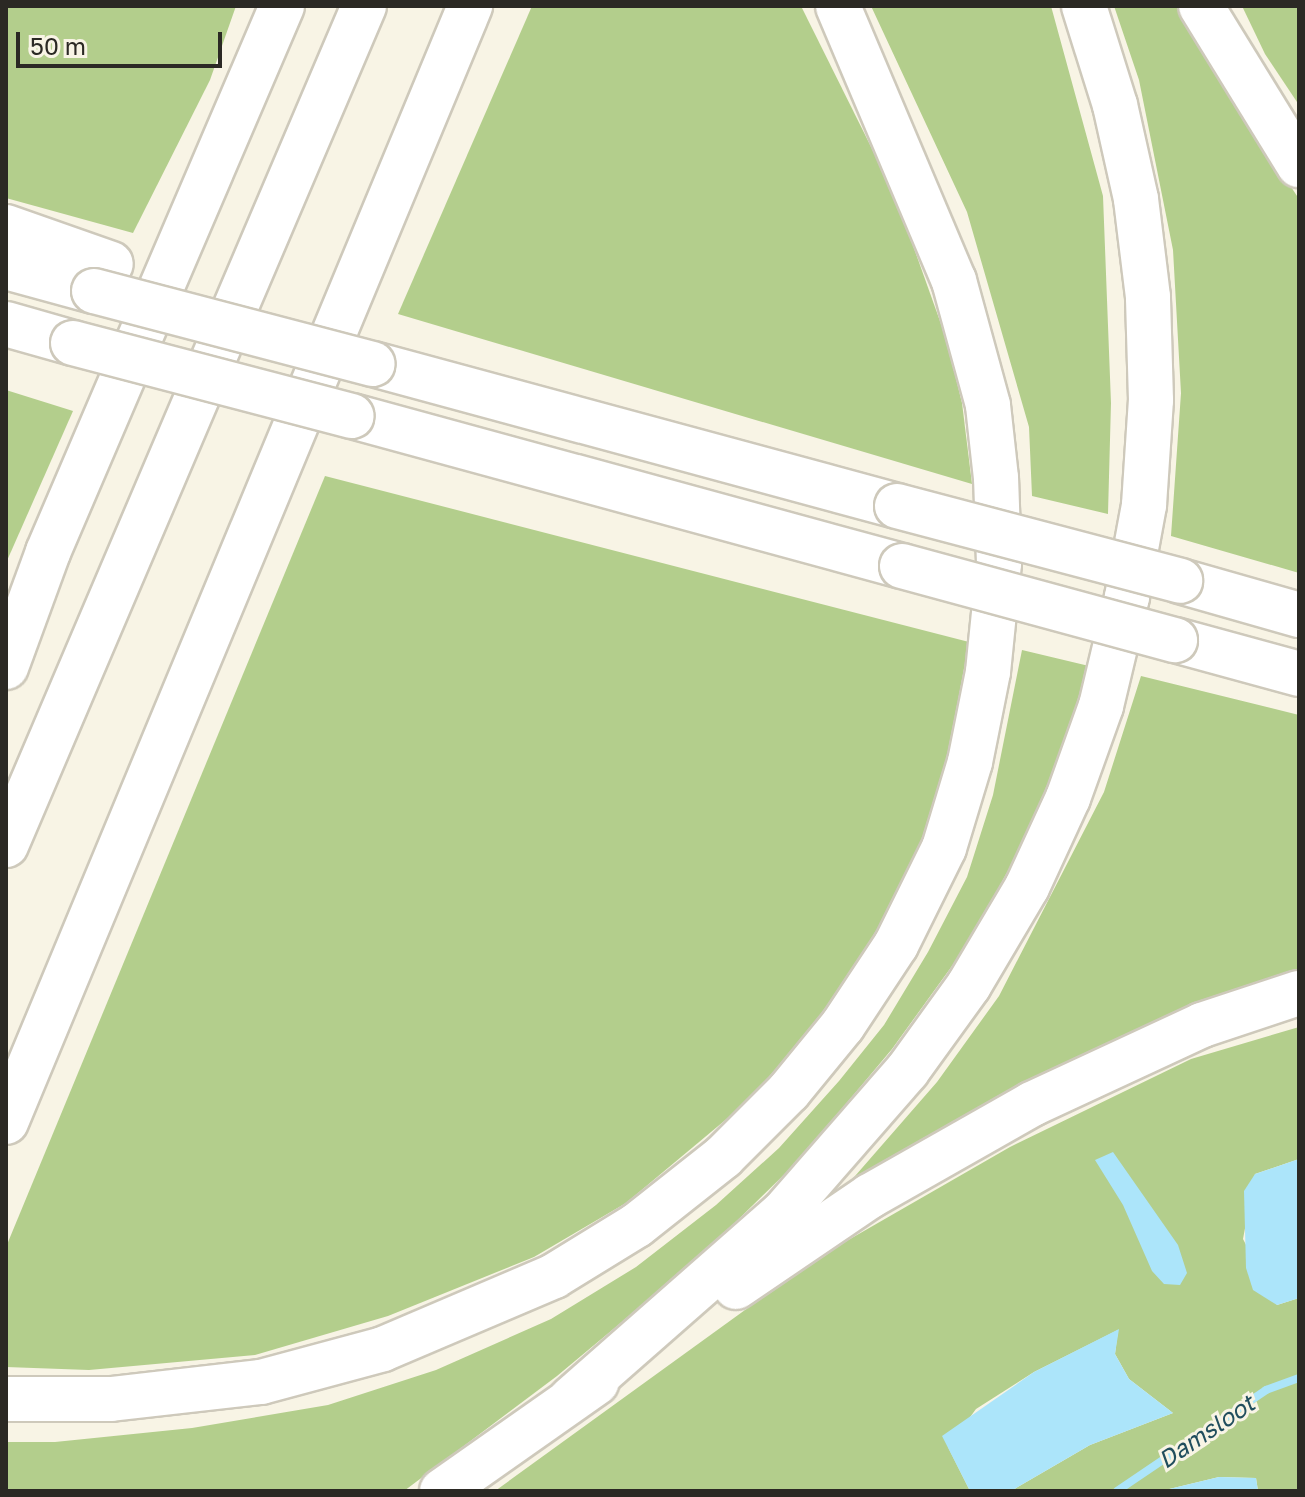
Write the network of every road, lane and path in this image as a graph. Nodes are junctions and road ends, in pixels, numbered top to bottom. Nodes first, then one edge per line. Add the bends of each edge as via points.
1 (260, 6) edge
2 (282, 6) edge
3 (364, 6) edge
4 (470, 6) edge
5 (838, 6) edge
6 (1084, 6) edge
7 (1201, 6) edge
8 (238, 112) junction
9 (1299, 165) edge
10 (6, 227) edge
11 (6, 267) edge
12 (102, 277) junction
13 (6, 324) edge
14 (48, 552) junction
15 (1299, 615) edge
16 (6, 626) edge
17 (6, 667) edge
18 (1299, 674) edge
19 (6, 845) edge
20 (1299, 993) edge
21 (6, 1122) edge
22 (6, 1399) edge
23 (571, 1399) junction
24 (442, 1491) edge

1 - 8 highway
2 - 8 highway
3 - 19 highway
4 - 21 highway
5 - 22 highway via 954,281 988,405 996,478 999,563 988,672 970,762 944,848 896,945 843,1025 789,1091 723,1157 637,1225 554,1276 383,1349 261,1382 111,1399
6 - 23 highway via 1115,105 1136,199 1148,297 1151,400 1144,505 1127,597 1101,706 1068,798 1027,887 969,985 907,1071 783,1213
7 - 9 highway
8 - 14 highway
10 - 12 highway
11 - 12 highway
12 - 15 highway, bridge via 214,321
13 - 18 highway, bridge
14 - 16 highway
14 - 17 highway
20 - 23 highway via 1202,1025 946,1150
23 - 24 highway

